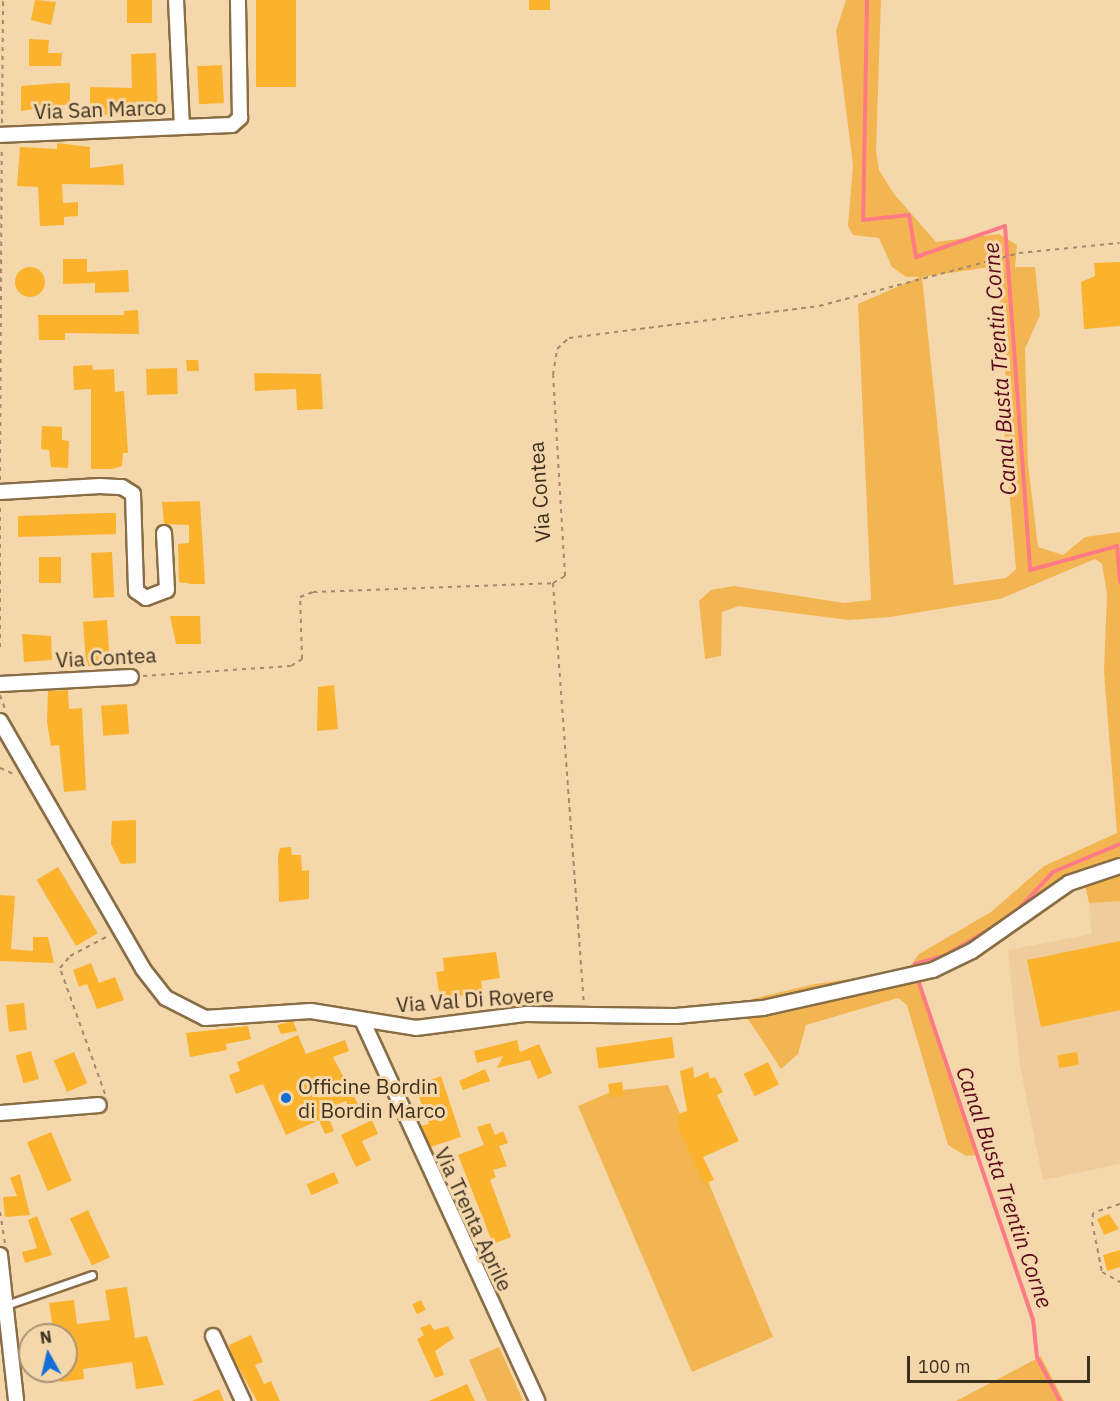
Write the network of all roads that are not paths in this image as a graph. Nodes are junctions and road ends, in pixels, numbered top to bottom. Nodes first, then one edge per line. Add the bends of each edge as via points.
1 (176, 0) edge
2 (238, 0) edge
3 (182, 127) junction
4 (1, 135) edge
5 (0, 492) edge
6 (164, 533) dead end
7 (131, 677) road end
8 (0, 684) edge
9 (4, 717) edge
10 (1120, 866) edge
11 (363, 1022) junction
12 (103, 1103) road end
13 (0, 1113) edge
14 (0, 1255) edge
15 (92, 1275) dead end
16 (6, 1305) junction
17 (213, 1336) dead end
18 (16, 1401) edge
19 (243, 1401) edge
20 (537, 1401) edge

1 - 3 street, Via San Marco
2 - 3 street via 240,118 228,126
3 - 4 street, Via San Marco
5 - 6 street via 100,486 122,487 133,494 136,591 146,598 166,590
7 - 8 street, Via Contea
9 - 11 street, Via Val Di Rovere via 143,969 166,998 204,1018 310,1011
10 - 11 street, Via Val Di Rovere via 1069,883 972,951 933,970 753,1009 676,1016 526,1014 416,1028
11 - 20 street, Via Trenta Aprile
12 - 13 street
14 - 16 street
15 - 16 lane
16 - 18 street
17 - 19 street

